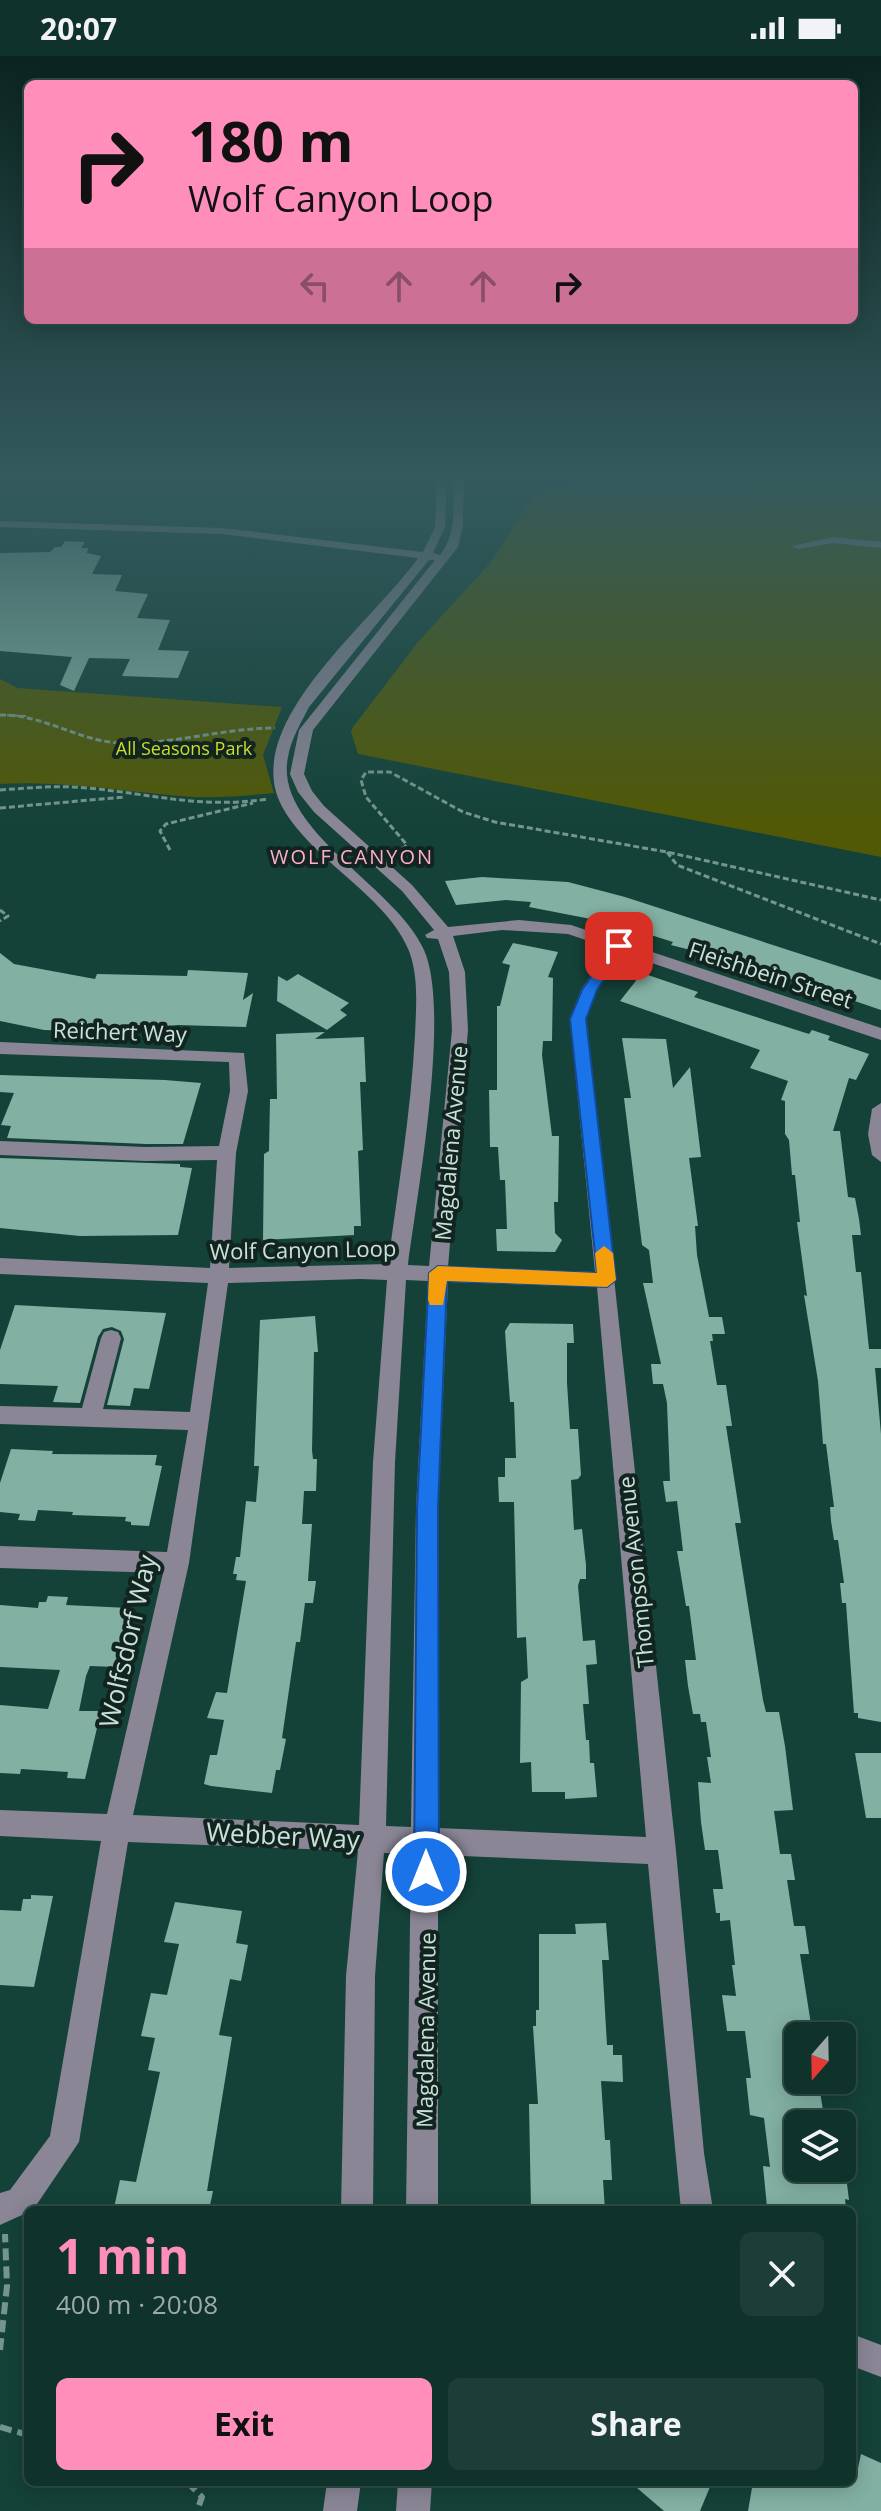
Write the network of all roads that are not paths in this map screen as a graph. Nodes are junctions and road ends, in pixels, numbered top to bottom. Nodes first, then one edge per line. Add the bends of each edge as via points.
1 (397, 593) edge
2 (416, 593) edge
3 (444, 932) junction
4 (413, 939) junction
5 (619, 946) junction
6 (881, 1034) edge
7 (0, 1048) edge
8 (238, 1057) joint
9 (881, 1109) edge
10 (0, 1148) edge
11 (227, 1153) junction
12 (881, 1155) edge
13 (0, 1266) edge
14 (397, 1271) junction
15 (438, 1273) junction
16 (219, 1276) junction
17 (607, 1280) junction
18 (111, 1338) dead end
19 (0, 1415) edge
20 (90, 1419) junction
21 (200, 1421) junction
22 (0, 1557) edge
23 (177, 1563) junction
24 (0, 1823) edge
25 (117, 1827) junction
26 (372, 1838) junction
27 (426, 1840) junction
28 (663, 1851) junction
29 (357, 2206) edge
30 (422, 2206) edge
31 (696, 2206) edge
32 (2, 2208) edge
33 (856, 2352) edge
34 (881, 2361) edge
35 (343, 2486) edge
36 (415, 2486) edge
37 (340, 2511) edge
38 (413, 2511) edge

1 - 4 street, Magdalena Avenue via 315,691 291,729 278,777 294,814
2 - 3 street, Magdalena Avenue via 306,730 297,774 305,792 407,888
3 - 4 street, Fleishbein Street
3 - 5 street, Fleishbein Street via 550,926
3 - 15 street, Magdalena Avenue via 457,972 460,1030
4 - 14 street, Magdalena Avenue via 424,975 425,1030
5 - 6 street, Fleishbein Street
5 - 17 street, Thompson Avenue via 589,990 578,1019
7 - 8 street, Reichert Way
8 - 11 street, Wolfsdorf Way via 239,1091
9 - 12 street
10 - 11 street
11 - 16 street, Wolfsdorf Way
13 - 16 street, Wolf Canyon Loop
14 - 15 street, Wolf Canyon Loop
14 - 16 street, Wolf Canyon Loop
14 - 26 street, Magdalena Avenue via 381,1507
15 - 17 street, Wolf Canyon Loop
15 - 27 street, Magdalena Avenue via 427,1508
16 - 21 street, Wolfsdorf Way
17 - 28 street, Thompson Avenue
18 - 20 street
19 - 20 street
20 - 21 street
21 - 23 street, Wolfsdorf Way
22 - 23 street
23 - 25 street, Wolfsdorf Way
24 - 25 street, Webber Way
25 - 26 street, Webber Way
25 - 32 street, Wolfsdorf Way via 64,2142 20,2202
26 - 27 street, Webber Way
26 - 29 street, Magdalena Avenue via 362,1945
27 - 28 street, Webber Way
27 - 30 street, Magdalena Avenue
28 - 31 street, Thompson Avenue
33 - 34 street
35 - 37 street
36 - 38 street

